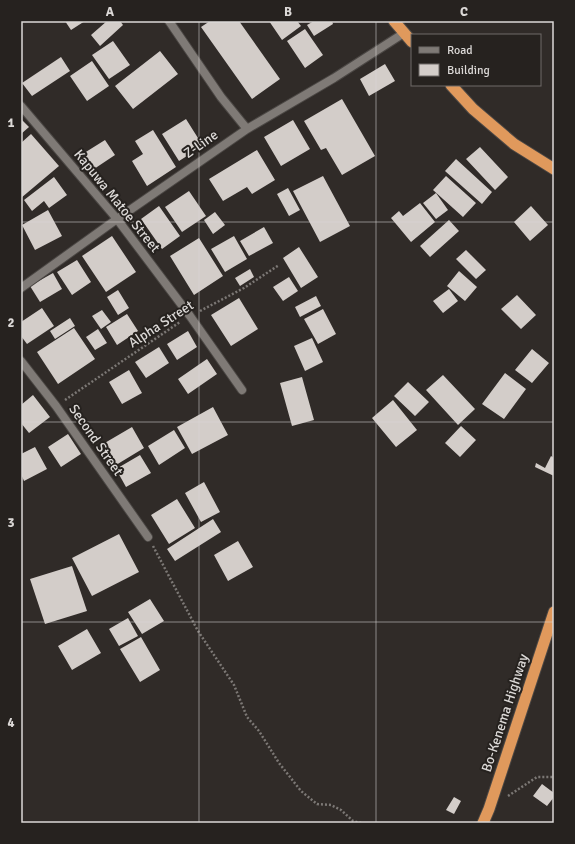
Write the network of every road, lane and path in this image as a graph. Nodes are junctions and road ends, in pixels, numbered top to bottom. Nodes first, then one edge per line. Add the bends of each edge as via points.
1 (169, 21) edge
2 (394, 21) edge
3 (404, 33) junction
4 (411, 41) edge
5 (452, 86) edge
6 (21, 106) edge
7 (247, 129) junction
8 (554, 169) edge
9 (117, 219) junction
10 (279, 265) dead end
11 (21, 288) edge
12 (190, 316) junction
13 (21, 361) edge
14 (242, 390) dead end
15 (56, 406) junction
16 (148, 537) joint
17 (554, 612) edge
18 (554, 777) edge
19 (489, 809) junction
20 (361, 823) edge
21 (483, 823) edge

1 - 7 street via 221,98
2 - 3 highway
3 - 4 highway
3 - 7 street, Z-Line
5 - 8 highway via 473,109 514,144
6 - 9 street, Kapuwa Matoe Street
7 - 9 street, Z-Line
9 - 11 street, Z-Line
9 - 12 street, Kapuwa Matoe Street
10 - 12 path, Alpha Street via 244,288
12 - 14 street, Kapuwa Matoe Street
12 - 15 path, Alpha Street
13 - 15 street, Second Street
15 - 16 street, Second Street
16 - 20 path via 198,631 234,685 247,717 279,763 301,791 317,804 341,810 353,821
17 - 19 highway, Bo-Kenema Highway
18 - 19 path via 537,777
19 - 21 highway, Bo-Kenema Highway

